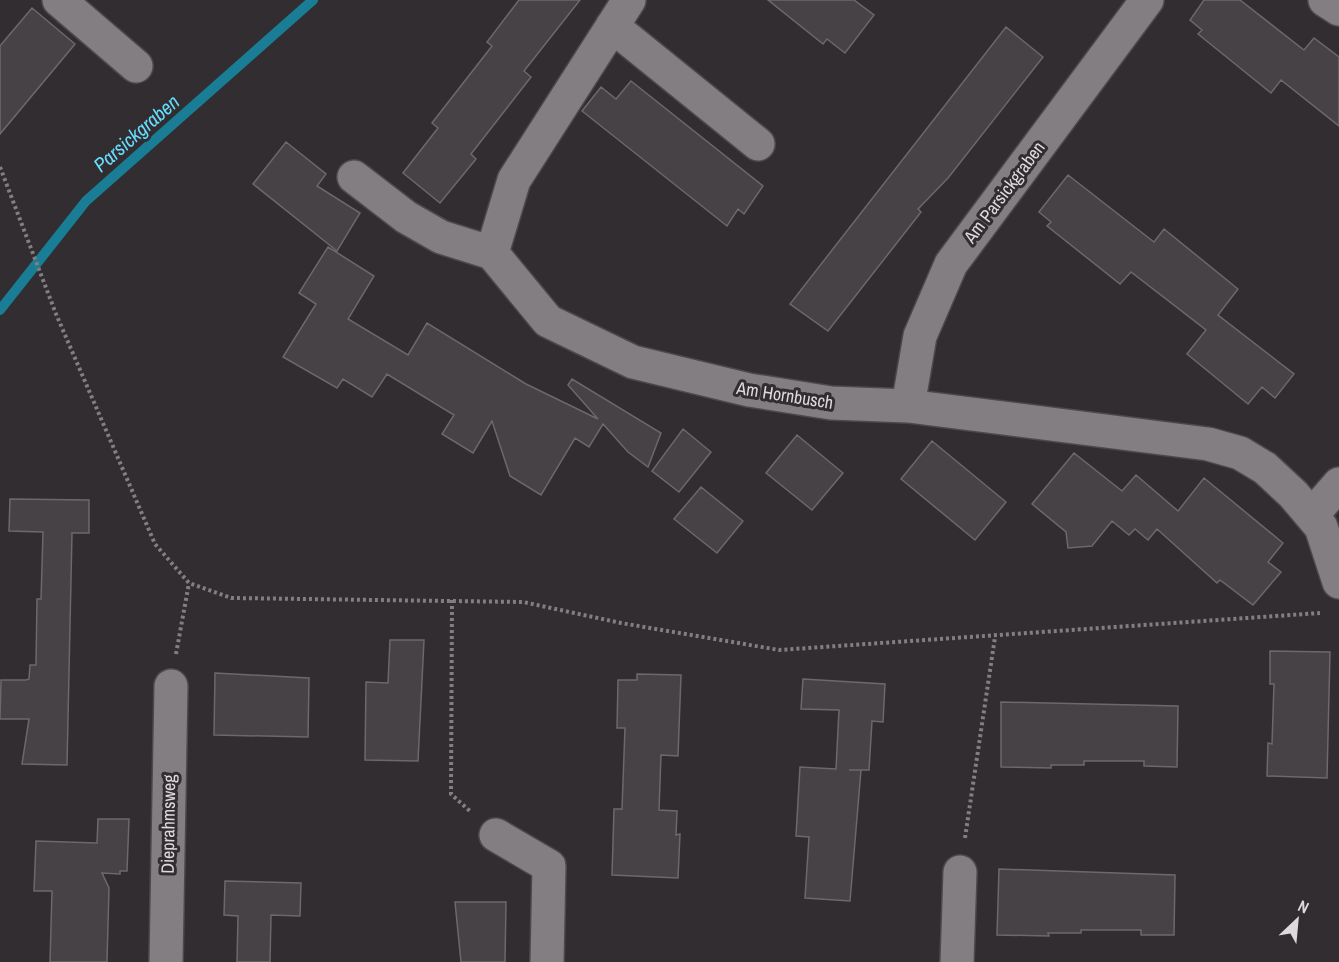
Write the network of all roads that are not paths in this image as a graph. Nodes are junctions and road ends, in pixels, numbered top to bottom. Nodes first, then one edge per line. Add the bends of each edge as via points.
1 (60, 0) edge
2 (1147, 0) edge
3 (1325, 0) edge
4 (1339, 9) edge
5 (621, 13) edge
6 (136, 66) dead end
7 (758, 144) dead end
8 (354, 177) dead end
9 (492, 253) junction
10 (908, 406) junction
11 (1339, 484) edge
12 (1312, 514) junction
13 (1339, 582) edge
14 (171, 686) road end
15 (496, 835) road end
16 (960, 872) road end
17 (166, 962) edge
18 (547, 962) edge
19 (957, 962) edge

1 - 6 street
2 - 10 street, Am Parsickgraben via 951,264 920,336
3 - 4 street
5 - 7 street
5 - 9 street via 514,180
8 - 9 street via 441,237
9 - 10 street, Am Hornbusch via 548,321 633,362 761,392 831,403
10 - 12 street, Am Hornbusch via 1208,444 1240,453 1265,468
11 - 12 street
12 - 13 street, Am Hornbusch via 1321,527
14 - 17 street, Dieprahmsweg
15 - 18 street via 549,866
16 - 19 street

